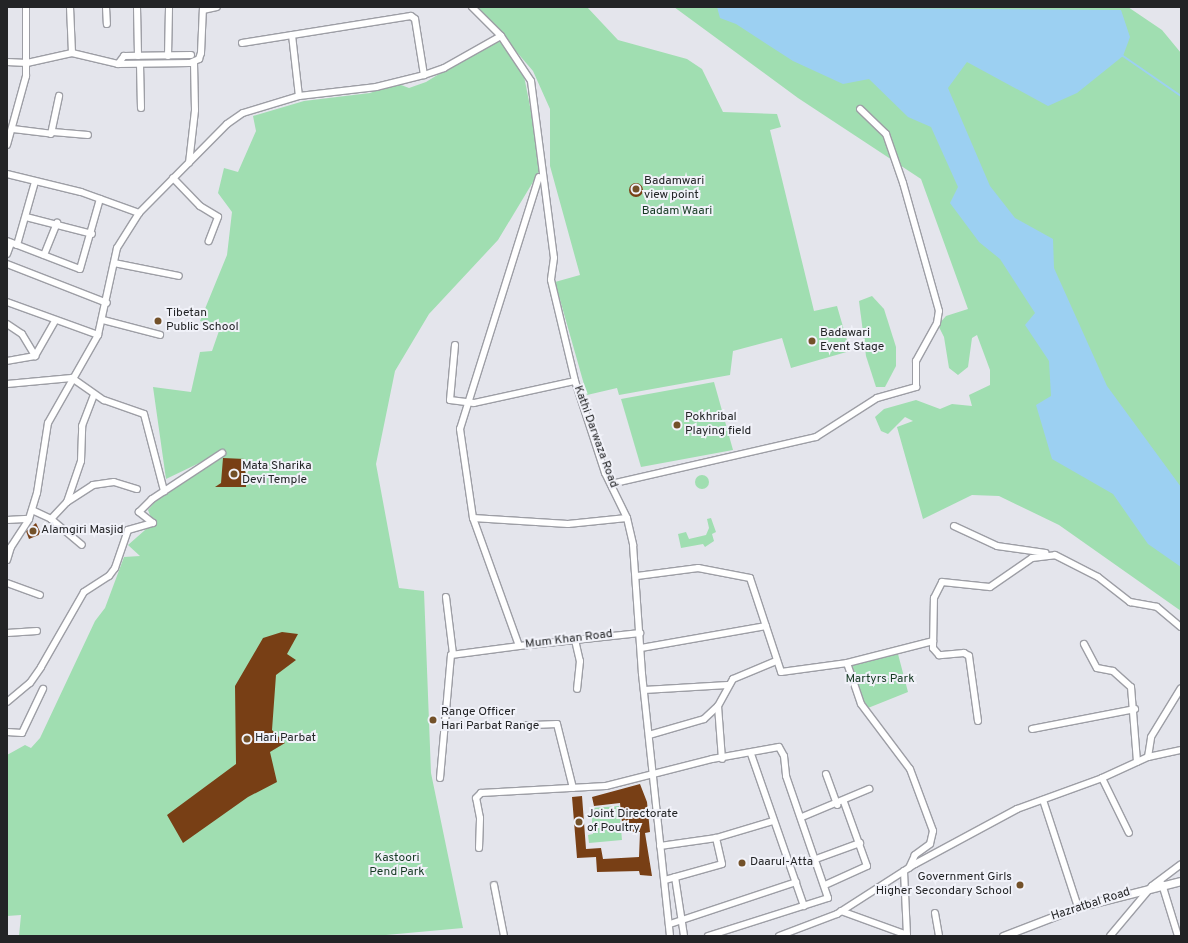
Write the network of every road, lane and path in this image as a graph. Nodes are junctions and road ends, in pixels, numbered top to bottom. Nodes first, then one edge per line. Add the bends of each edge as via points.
1 (26, 7) edge
2 (70, 7) edge
3 (106, 7) edge
4 (137, 7) edge
5 (169, 7) edge
6 (217, 7) edge
7 (472, 7) edge
8 (203, 8) edge
9 (107, 24) dead end
10 (292, 35) junction
11 (501, 36) junction
12 (242, 42) dead end
13 (72, 53) junction
14 (191, 55) dead end
15 (138, 56) junction
16 (168, 56) junction
17 (7, 62) edge
18 (194, 62) junction
19 (27, 63) junction
20 (118, 64) junction
21 (140, 64) junction
22 (424, 76) junction
23 (59, 96) dead end
24 (299, 96) junction
25 (141, 108) dead end
26 (860, 109) dead end
27 (13, 129) junction
28 (54, 132) junction
29 (88, 135) dead end
30 (8, 137) edge
31 (7, 145) edge
32 (189, 163) junction
33 (7, 174) edge
34 (539, 176) dead end
35 (173, 178) junction
36 (35, 182) junction
37 (100, 199) junction
38 (139, 213) junction
39 (26, 217) junction
40 (57, 223) junction
41 (92, 234) junction
42 (209, 241) dead end
43 (11, 243) edge
44 (7, 254) edge
45 (44, 255) junction
46 (114, 263) junction
47 (7, 264) edge
48 (179, 276) dead end
49 (7, 302) edge
50 (107, 303) junction
51 (103, 320) junction
52 (55, 321) junction
53 (7, 324) edge
54 (98, 335) junction
55 (160, 335) dead end
56 (455, 345) dead end
57 (34, 356) junction
58 (7, 362) edge
59 (72, 378) junction
60 (575, 381) junction
61 (7, 384) edge
62 (94, 394) junction
63 (468, 402) junction
64 (222, 453) dead end
65 (611, 484) junction
66 (137, 489) dead end
67 (164, 491) junction
68 (67, 502) junction
69 (32, 510) junction
70 (473, 518) junction
71 (627, 518) junction
72 (29, 519) junction
73 (51, 519) junction
74 (7, 520) edge
75 (954, 526) dead end
76 (82, 545) dead end
77 (1050, 554) junction
78 (7, 560) edge
79 (637, 576) junction
80 (7, 583) edge
81 (40, 595) dead end
82 (446, 597) dead end
83 (766, 626) junction
84 (1181, 627) edge
85 (37, 631) dead end
86 (7, 633) edge
87 (640, 633) junction
88 (575, 640) junction
89 (933, 641) junction
90 (1084, 644) dead end
91 (519, 646) junction
92 (641, 648) junction
93 (453, 654) junction
94 (776, 661) junction
95 (847, 662) junction
96 (728, 685) junction
97 (1181, 688) edge
98 (577, 689) dead end
99 (43, 690) dead end
100 (644, 690) junction
101 (7, 702) edge
102 (718, 706) junction
103 (1135, 709) junction
104 (978, 721) dead end
105 (510, 726) dead end
106 (1032, 729) dead end
107 (7, 732) edge
108 (649, 735) junction
109 (1181, 750) edge
110 (751, 754) junction
111 (1148, 757) junction
112 (722, 759) junction
113 (1137, 762) junction
114 (652, 774) junction
115 (826, 774) dead end
116 (440, 778) dead end
117 (1102, 778) junction
118 (573, 788) junction
119 (869, 789) dead end
120 (1043, 800) junction
121 (844, 802) junction
122 (837, 805) junction
123 (802, 817) junction
124 (773, 821) junction
125 (1129, 833) dead end
126 (716, 838) junction
127 (860, 843) junction
128 (660, 846) junction
129 (479, 848) dead end
130 (816, 859) junction
131 (1181, 864) edge
132 (906, 870) junction
133 (675, 877) junction
134 (665, 880) junction
135 (1181, 881) edge
136 (796, 882) junction
137 (1162, 884) junction
138 (494, 885) dead end
139 (825, 885) junction
140 (1152, 886) junction
141 (804, 906) junction
142 (1078, 907) junction
143 (841, 912) junction
144 (934, 913) dead end
145 (681, 918) junction
146 (670, 924) junction
147 (504, 936) edge
148 (670, 936) edge
149 (684, 936) edge
150 (708, 936) edge
151 (780, 936) edge
152 (907, 936) edge
153 (939, 936) edge
154 (1002, 936) edge
155 (1110, 936) edge
156 (1178, 936) edge

1 - 19 street
2 - 13 street
3 - 9 street
4 - 15 street
5 - 16 street
6 - 8 street
7 - 11 street, Kathi Darwaza Road
8 - 18 street via 201,53
10 - 12 street
10 - 22 street via 411,16 415,19
10 - 24 street
11 - 22 street via 444,68
11 - 60 street, Kathi Darwaza Road via 531,81 554,258 551,280
13 - 19 street
13 - 20 street
14 - 16 street
15 - 16 street
15 - 20 street via 123,57
17 - 19 street
18 - 21 street
18 - 32 street via 195,110
19 - 27 street
20 - 21 street
21 - 25 street
22 - 24 street via 376,87
23 - 28 street
24 - 32 street via 243,113 227,124
26 - 65 street via 886,134 904,183 939,311 937,323 916,361 916,388 877,398 816,437
27 - 28 street via 44,135
27 - 30 street
28 - 29 street
30 - 31 street
32 - 35 street
33 - 36 street
34 - 63 street, Mum Khan Road
35 - 38 street
35 - 42 street via 196,202 218,217
36 - 37 street
36 - 39 street
37 - 38 street
37 - 41 street
38 - 46 street via 126,229
39 - 40 street
39 - 43 street
40 - 41 street
40 - 45 street
41 - 45 street via 80,269
43 - 44 street
43 - 45 street
46 - 48 street
46 - 50 street
47 - 50 street
49 - 52 street
50 - 51 street
51 - 54 street
51 - 55 street
52 - 54 street
52 - 57 street
53 - 57 street via 22,334
54 - 59 street
56 - 63 street via 448,399
57 - 58 street
59 - 61 street
59 - 62 street
59 - 69 street via 48,423
60 - 63 street
60 - 65 street, Kathi Darwaza Road
62 - 67 street via 147,416
62 - 68 street via 82,426 81,461
63 - 70 street, Mum Khan Road via 460,430
64 - 67 street
65 - 71 street, Kathi Darwaza Road
66 - 68 street via 104,482
67 - 101 street via 139,512 153,523 128,530 115,568 109,576 84,592 30,683
68 - 73 street
69 - 72 street
69 - 73 street
70 - 71 street via 568,524
70 - 91 street, Mum Khan Road via 490,559 504,613
71 - 79 street, Kathi Darwaza Road
72 - 74 street
72 - 78 street via 11,548
73 - 76 street
75 - 77 street via 997,546
77 - 84 street via 1098,577 1130,602 1157,607
77 - 89 street via 1032,558 990,587 947,581 938,584 934,598
79 - 83 street via 698,568 750,578
79 - 87 street, Kathi Darwaza Road
80 - 81 street
82 - 93 street
83 - 92 street
83 - 94 street
85 - 86 street
87 - 88 street, Mum Khan Road
87 - 92 street, Kathi Darwaza Road
88 - 91 street, Mum Khan Road
88 - 98 street via 580,661
89 - 95 street
89 - 104 street via 939,655 964,653 969,656
90 - 103 street via 1097,668 1113,671 1130,685
91 - 93 street
92 - 100 street, Kathi Darwaza Road
93 - 116 street
94 - 95 street via 784,672
94 - 96 street via 737,676
95 - 132 street via 861,704 910,769 933,831 930,844 915,855
96 - 100 street
96 - 102 street
97 - 111 street via 1150,737
99 - 107 street via 22,733
100 - 108 street, Kathi Darwaza Road
102 - 108 street via 694,724
102 - 112 street
103 - 106 street
103 - 113 street
105 - 118 street via 557,724
108 - 114 street, Kathi Darwaza Road
109 - 111 street
110 - 112 street
110 - 123 street via 781,748 786,776
110 - 124 street
111 - 113 street
112 - 114 street
113 - 117 street
114 - 118 street via 617,785
114 - 128 street, Kathi Darwaza Road
115 - 122 street
117 - 120 street
117 - 125 street
118 - 129 street via 478,794
119 - 121 street
120 - 132 street via 987,824
120 - 142 street
121 - 122 street
121 - 127 street
122 - 123 street
123 - 130 street
124 - 126 street
124 - 136 street
126 - 128 street
126 - 133 street via 722,864
127 - 130 street
127 - 139 street via 867,866
128 - 134 street, Kathi Darwaza Road
130 - 139 street
131 - 140 street
132 - 143 street
132 - 152 street
133 - 134 street
133 - 145 street
134 - 146 street, Kathi Darwaza Road
135 - 137 main road, Hazratbal Road
136 - 141 street
136 - 145 street
137 - 140 main road, Hazratbal Road
137 - 156 street
138 - 147 street
139 - 141 street via 826,899
140 - 142 main road, Hazratbal Road
140 - 155 street
141 - 150 street
142 - 154 main road, Hazratbal Road
143 - 151 street
143 - 152 street
144 - 153 street
145 - 146 street
145 - 149 street
146 - 148 street, Kathi Darwaza Road

